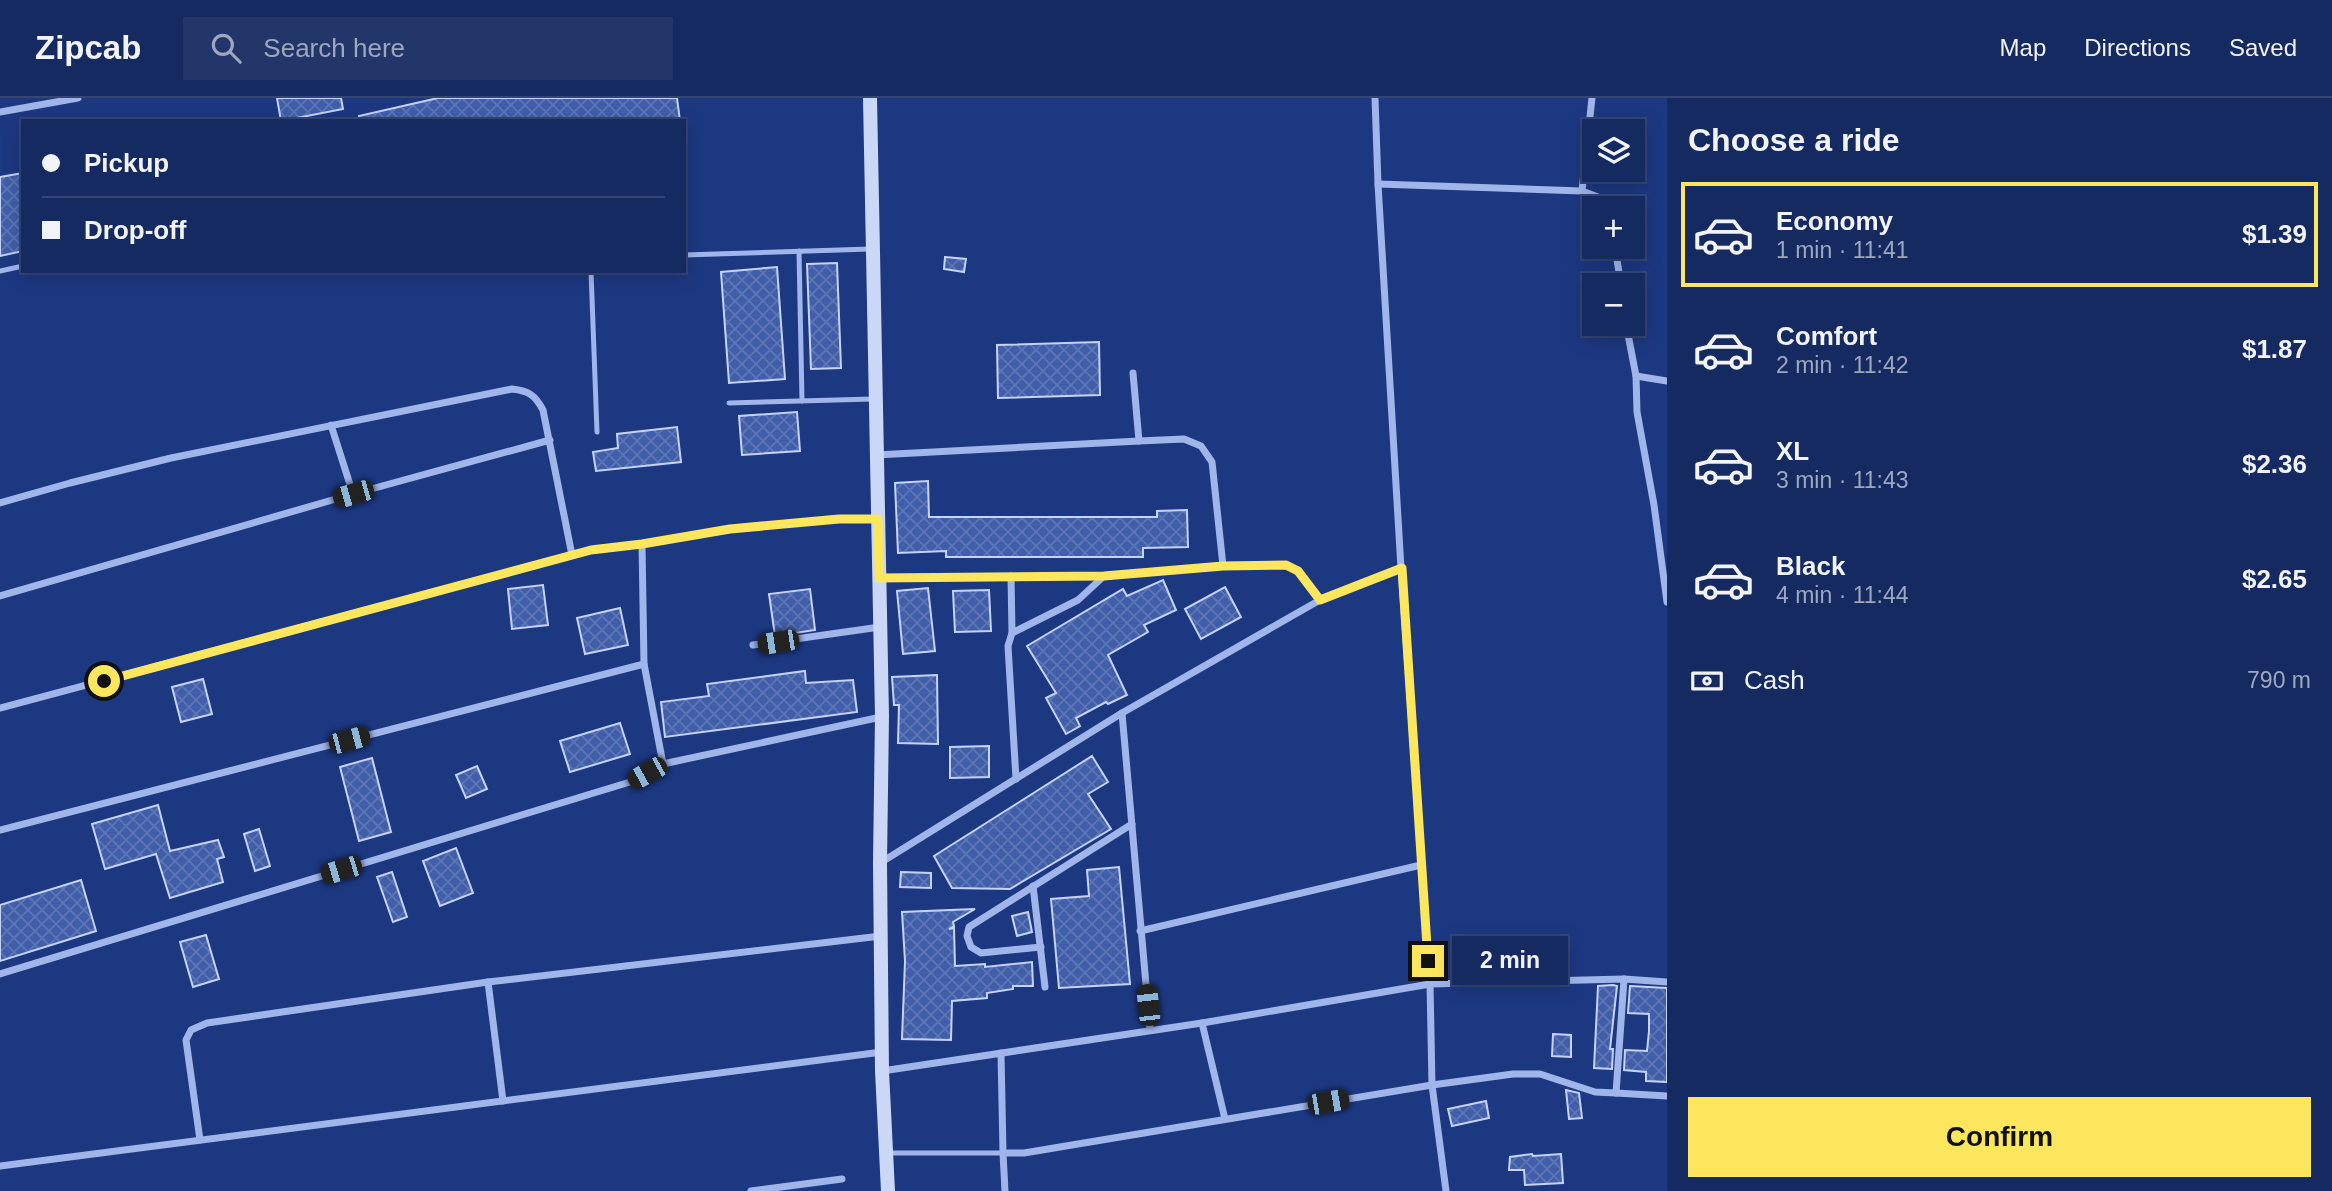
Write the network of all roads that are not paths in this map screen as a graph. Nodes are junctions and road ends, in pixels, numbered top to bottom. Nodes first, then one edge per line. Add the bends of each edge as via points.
1 (78, 98) edge
2 (870, 98) edge
3 (1375, 98) edge
4 (1592, 98) edge
5 (0, 112) edge
6 (1378, 184) junction
7 (1582, 191) junction
8 (1595, 196) edge
9 (873, 248) junction
10 (799, 251) junction
11 (686, 255) edge
12 (21, 266) edge
13 (0, 271) edge
14 (591, 273) edge
15 (1628, 336) edge
16 (1133, 373) dead end
17 (1636, 376) junction
18 (1667, 381) edge
19 (875, 399) junction
20 (802, 401) junction
21 (729, 403) dead end
22 (331, 425) junction
23 (597, 432) dead end
24 (550, 440) junction
25 (1139, 440) junction
26 (876, 455) junction
27 (353, 494) junction
28 (0, 503) edge
29 (878, 519) junction
30 (642, 544) junction
31 (572, 555) junction
32 (1223, 566) junction
33 (1402, 568) junction
34 (1011, 576) junction
35 (1104, 576) junction
36 (879, 578) junction
37 (0, 596) edge
38 (1320, 600) junction
39 (1667, 602) edge
40 (880, 626) junction
41 (1012, 634) junction
42 (753, 646) dead end
43 (644, 664) junction
44 (0, 708) edge
45 (1122, 713) junction
46 (882, 716) junction
47 (663, 764) junction
48 (1016, 779) junction
49 (1132, 824) junction
50 (0, 830) edge
51 (880, 863) junction
52 (1421, 865) junction
53 (1033, 886) junction
54 (1140, 932) junction
55 (881, 936) junction
56 (1041, 947) junction
57 (0, 975) edge
58 (1624, 979) junction
59 (488, 982) junction
60 (1667, 982) edge
61 (1430, 984) junction
62 (1045, 987) dead end
63 (1202, 1023) junction
64 (1150, 1030) junction
65 (882, 1052) junction
66 (1001, 1053) junction
67 (882, 1071) junction
68 (1432, 1085) junction
69 (1616, 1093) junction
70 (1667, 1096) edge
71 (503, 1101) junction
72 (1225, 1119) junction
73 (200, 1140) junction
74 (886, 1153) junction
75 (1003, 1153) junction
76 (0, 1166) edge
77 (842, 1179) dead end
78 (751, 1191) edge
79 (888, 1191) edge
80 (1005, 1191) edge
81 (1446, 1191) edge

1 - 5 street
2 - 9 street
3 - 6 street
4 - 7 street
6 - 7 street
6 - 33 street
7 - 8 street
9 - 10 lane
9 - 19 street
10 - 11 lane
10 - 20 lane
12 - 13 lane
14 - 23 lane
15 - 17 street
16 - 25 street
17 - 18 street
17 - 39 street via 1637,412
19 - 20 lane
19 - 26 street
20 - 21 lane
22 - 24 street via 512,389 528,391 537,399
22 - 27 street
22 - 28 street via 171,458
24 - 27 street
24 - 31 street
25 - 26 street
25 - 32 street via 1184,439 1201,446 1212,462
26 - 29 street
27 - 37 street
29 - 30 street via 730,529
29 - 36 street
30 - 31 street
30 - 43 street
31 - 44 street
32 - 35 street
32 - 38 street via 1286,565 1298,571
33 - 38 street
33 - 52 street
34 - 35 street
34 - 36 street
34 - 41 street
35 - 41 street via 1078,600
36 - 40 street
38 - 45 street
40 - 42 street
40 - 46 street
41 - 48 street via 1008,646
43 - 47 street
43 - 50 street
45 - 48 street
45 - 49 street
46 - 47 street
46 - 51 street
47 - 57 street via 630,782
48 - 51 street
49 - 53 street
49 - 54 street
51 - 55 street
52 - 54 street
52 - 61 street
53 - 56 street
53 - 56 street via 969,927 967,936 971,947 981,953
54 - 64 street
55 - 59 street
55 - 65 street
56 - 62 street
58 - 60 street
58 - 61 street
58 - 69 street
59 - 71 street
59 - 73 street via 207,1023 191,1030 186,1040
61 - 63 street
61 - 68 street
63 - 64 street
63 - 72 street
64 - 66 street
65 - 67 street
65 - 71 street
66 - 67 street
66 - 75 street
67 - 74 street
68 - 69 street via 1540,1074 1595,1092
68 - 72 street
68 - 81 street
69 - 70 street
71 - 73 street
72 - 75 street
73 - 76 street
74 - 75 lane
74 - 79 street
75 - 80 street
77 - 78 street

